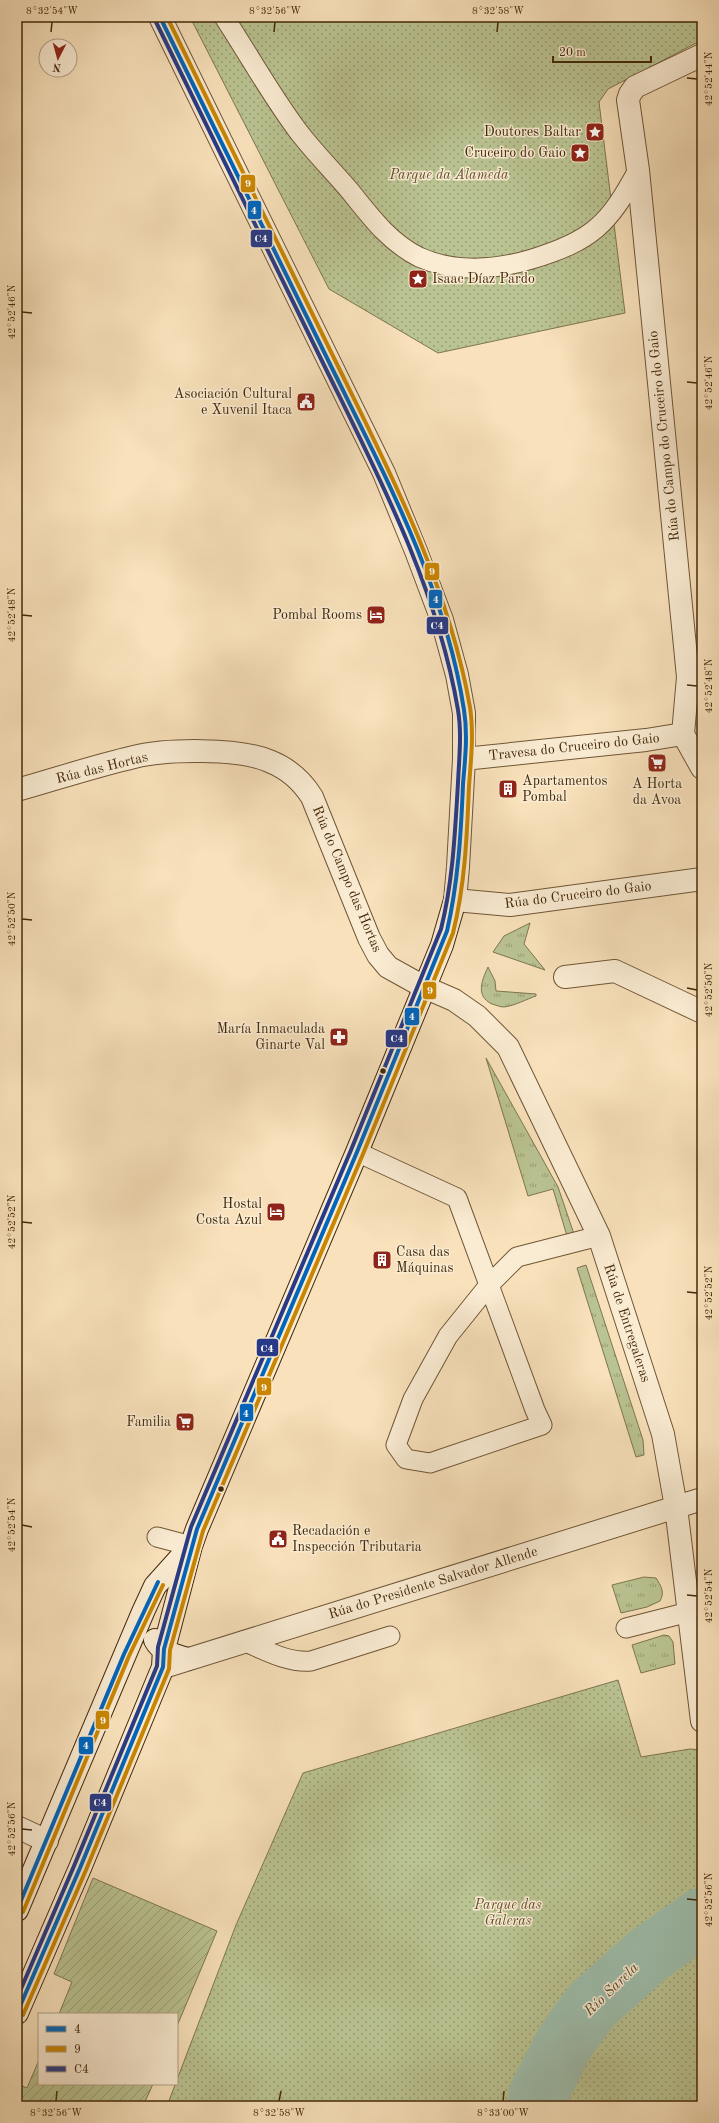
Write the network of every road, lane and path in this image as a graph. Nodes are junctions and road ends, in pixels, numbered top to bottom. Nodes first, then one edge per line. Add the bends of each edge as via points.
1 (160, 17) edge
2 (224, 17) edge
3 (702, 55) edge
4 (638, 170) junction
5 (683, 734) junction
6 (464, 759) junction
7 (702, 768) edge
8 (301, 780) joint
9 (17, 790) edge
10 (702, 879) edge
11 (454, 900) junction
12 (565, 977) dead end
13 (424, 987) junction
14 (702, 1012) edge
15 (357, 1152) junction
16 (599, 1236) junction
17 (489, 1285) junction
18 (702, 1499) edge
19 (676, 1507) junction
20 (157, 1537) dead end
21 (191, 1546) junction
22 (169, 1569) junction
23 (689, 1612) junction
24 (626, 1628) dead end
25 (390, 1636) dead end
26 (243, 1641) junction
27 (164, 1658) junction
28 (702, 1721) edge
29 (17, 1827) edge
30 (47, 1841) junction
31 (17, 1910) edge
32 (17, 2014) edge

1 - 6 street via 384,473 416,551 442,620 457,675 464,714
2 - 4 lane via 298,131 391,239 420,257 441,264 474,269 514,265 550,254 592,233 604,223 620,203
3 - 4 street, Rúa do Campo do Cruceiro do Gaio via 635,87 628,100
4 - 5 street, Rúa do Campo do Cruceiro do Gaio via 688,678
5 - 6 street, Travesa do Cruceiro do Gaio
5 - 7 street
6 - 11 street
8 - 9 street, Rúa das Hortas via 270,761 248,754 193,751 135,756
8 - 13 street, Rúa do Campo das Hortas via 312,797 378,955 388,967
10 - 11 street, Rúa do Cruceiro do Gaio via 510,905
11 - 13 street via 447,931
12 - 14 street via 615,971
13 - 15 street
13 - 16 street, Rúa de Entregaleras via 454,1000 477,1016 508,1047
15 - 17 lane via 456,1198
15 - 21 street
16 - 17 lane via 517,1257
16 - 19 street, Rúa de Entregaleras via 663,1434
17 - 17 lane via 448,1336 413,1399 396,1445 406,1459 430,1463 542,1425
18 - 19 street, Rúa do Presidente Salvador Allende
19 - 23 street, Rúa de Entregaleras
19 - 26 street, Rúa do Presidente Salvador Allende
20 - 21 lane
21 - 22 street
21 - 27 street
22 - 27 street via 168,1585 154,1637
22 - 30 street via 155,1586 143,1612
23 - 24 lane
23 - 28 street, Rúa de Entregaleras
25 - 26 lane via 311,1661 298,1662
26 - 27 street, Rúa do Presidente Salvador Allende via 188,1659
27 - 32 street via 80,1868
29 - 30 street
30 - 31 street

